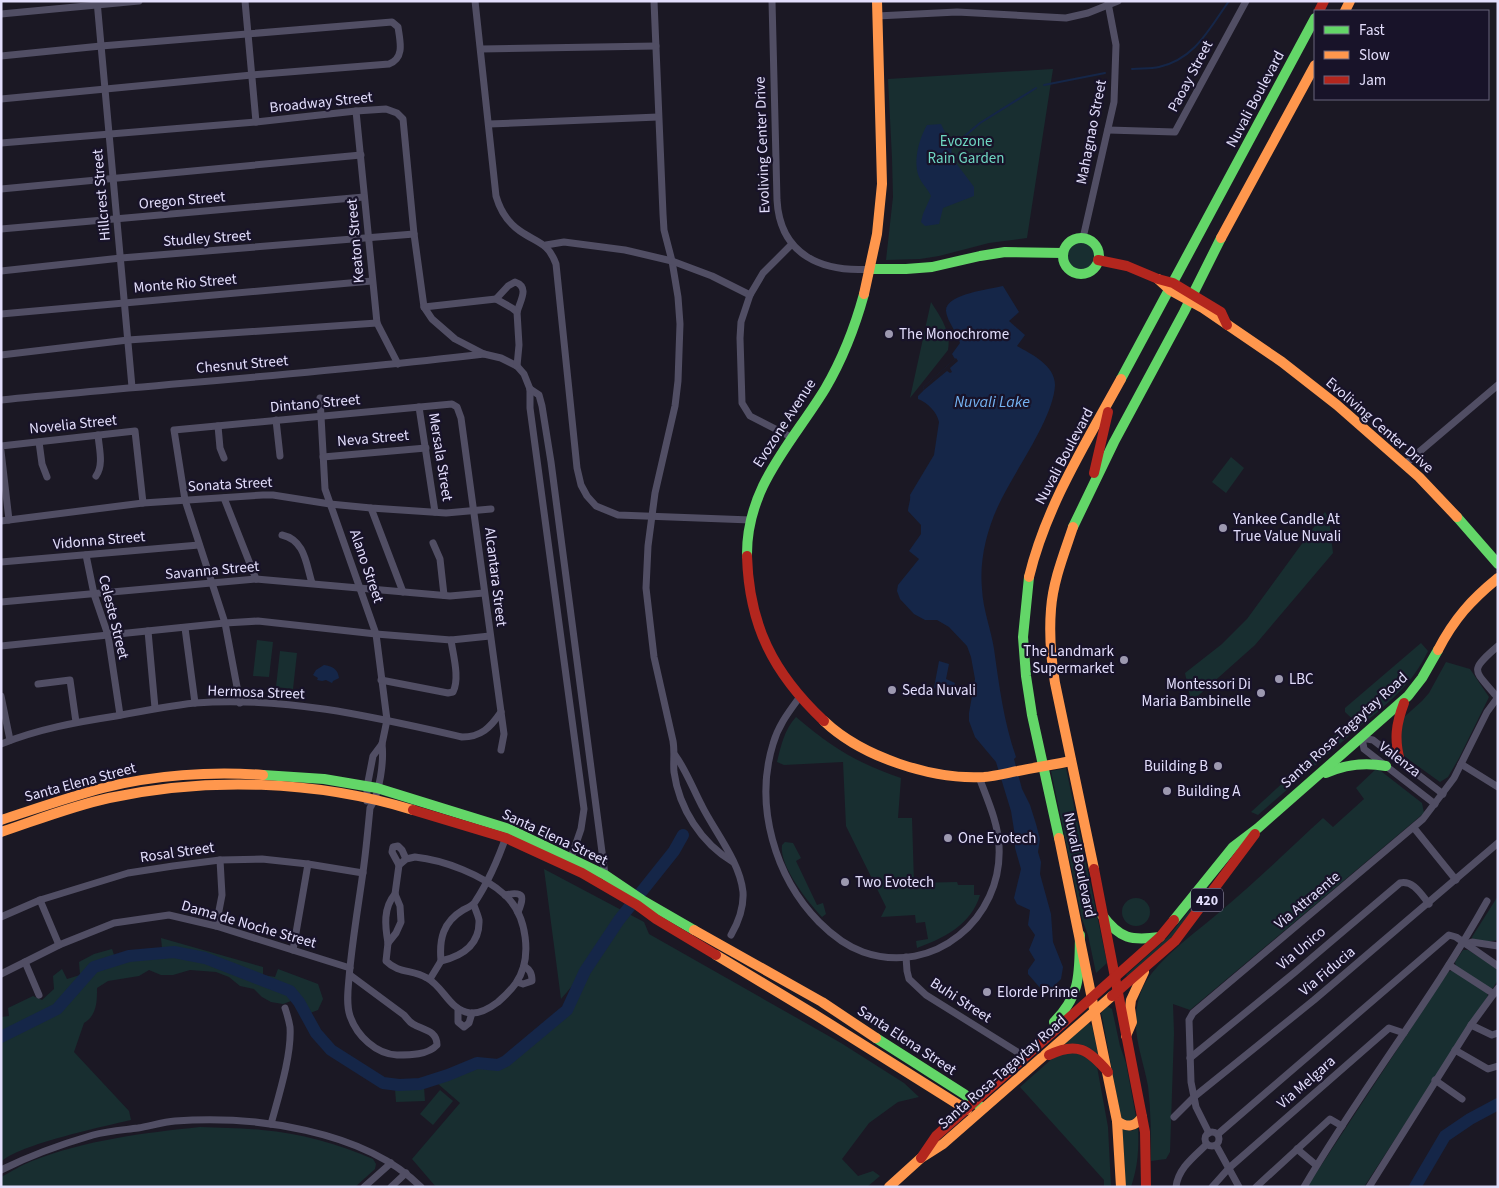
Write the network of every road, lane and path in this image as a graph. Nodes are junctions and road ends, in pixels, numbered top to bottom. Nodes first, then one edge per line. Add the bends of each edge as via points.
1 (139, 1) edge
2 (245, 1) edge
3 (475, 1) edge
4 (654, 1) edge
5 (772, 1) edge
6 (877, 1) edge
7 (1118, 1) edge
8 (1246, 1) edge
9 (98, 3) edge
10 (1108, 3) edge
11 (1, 14) edge
12 (877, 16) junction
13 (1314, 20) edge
14 (248, 34) junction
15 (101, 46) junction
16 (656, 46) junction
17 (481, 48) junction
18 (1, 56) edge
19 (1314, 67) edge
20 (252, 75) junction
21 (105, 88) junction
22 (1, 98) edge
23 (356, 111) junction
24 (658, 117) junction
25 (256, 122) junction
26 (489, 124) junction
27 (1108, 130) junction
28 (109, 134) junction
29 (1, 143) edge
30 (360, 155) junction
31 (113, 178) junction
32 (1, 189) edge
33 (364, 197) junction
34 (117, 220) junction
35 (1, 230) edge
36 (414, 234) junction
37 (1082, 238) junction
38 (368, 239) junction
39 (792, 244) junction
40 (546, 245) junction
41 (1063, 252) junction
42 (121, 258) junction
43 (1098, 260) junction
44 (672, 262) junction
45 (872, 269) junction
46 (1, 271) edge
47 (372, 280) junction
48 (1172, 286) junction
49 (750, 295) junction
50 (1191, 298) junction
51 (496, 299) junction
52 (124, 303) junction
53 (424, 307) junction
54 (516, 312) junction
55 (1, 314) edge
56 (377, 323) junction
57 (128, 340) junction
58 (484, 354) junction
59 (1, 355) edge
60 (398, 364) junction
61 (517, 366) junction
62 (1498, 385) edge
63 (132, 387) junction
64 (530, 389) junction
65 (320, 398) dead end
66 (1111, 399) junction
67 (1, 400) edge
68 (419, 407) junction
69 (457, 407) joint
70 (321, 416) junction
71 (276, 420) junction
72 (218, 426) junction
73 (98, 435) junction
74 (791, 437) junction
75 (39, 442) junction
76 (1, 446) edge
77 (426, 448) junction
78 (1, 451) edge
79 (280, 456) dead end
80 (323, 456) junction
81 (224, 458) dead end
82 (1406, 464) junction
83 (96, 476) dead end
84 (47, 477) dead end
85 (1090, 490) junction
86 (224, 498) junction
87 (185, 500) junction
88 (143, 503) junction
89 (330, 504) junction
90 (371, 508) junction
91 (490, 509) dead end
92 (473, 511) junction
93 (435, 512) junction
94 (651, 516) junction
95 (5, 520) edge
96 (751, 520) junction
97 (282, 535) dead end
98 (433, 544) dead end
99 (199, 546) junction
100 (86, 555) junction
101 (1, 562) edge
102 (1498, 564) edge
103 (1498, 578) edge
104 (256, 579) junction
105 (312, 583) junction
106 (212, 584) junction
107 (360, 587) junction
108 (403, 592) junction
109 (567, 592) junction
110 (484, 593) junction
111 (554, 593) junction
112 (94, 594) junction
113 (444, 595) junction
114 (1, 602) edge
115 (225, 623) junction
116 (185, 628) junction
117 (148, 631) junction
118 (376, 634) junction
119 (108, 635) junction
120 (490, 636) junction
121 (451, 640) junction
122 (1, 646) edge
123 (1498, 646) edge
124 (381, 680) junction
125 (38, 684) dead end
126 (1, 696) edge
127 (1497, 697) edge
128 (799, 698) junction
129 (1405, 699) junction
130 (195, 703) junction
131 (240, 703) junction
132 (155, 708) junction
133 (501, 712) junction
134 (120, 715) junction
135 (388, 720) junction
136 (76, 722) junction
137 (1362, 738) junction
138 (10, 740) junction
139 (1, 744) edge
140 (501, 750) dead end
141 (675, 755) junction
142 (1071, 758) junction
143 (1400, 761) junction
144 (1044, 764) junction
145 (1462, 764) junction
146 (1386, 766) junction
147 (979, 777) junction
148 (1316, 778) junction
149 (1498, 787) edge
150 (372, 788) junction
151 (1442, 794) junction
152 (370, 802) junction
153 (1435, 804) junction
154 (1, 820) edge
155 (1258, 828) junction
156 (1414, 828) junction
157 (1, 832) edge
158 (508, 834) junction
159 (1498, 844) edge
160 (571, 858) junction
161 (220, 860) junction
162 (406, 860) junction
163 (733, 862) junction
164 (308, 864) junction
165 (399, 865) junction
166 (363, 872) junction
167 (605, 875) junction
168 (1456, 880) junction
169 (486, 883) junction
170 (395, 894) junction
171 (505, 895) junction
172 (633, 898) junction
173 (40, 900) junction
174 (1487, 901) dead end
175 (1429, 904) junction
176 (474, 905) junction
177 (518, 912) junction
178 (1102, 915) junction
179 (1, 917) edge
180 (216, 926) junction
181 (732, 935) dead end
182 (1080, 935) junction
183 (1160, 937) junction
184 (388, 943) junction
185 (1465, 944) junction
186 (59, 945) junction
187 (1498, 946) edge
188 (293, 950) junction
189 (906, 957) junction
190 (441, 961) junction
191 (25, 962) junction
192 (1148, 965) junction
193 (1449, 965) junction
194 (524, 966) junction
195 (1498, 966) edge
196 (350, 971) junction
197 (1, 974) edge
198 (430, 979) junction
199 (1114, 979) junction
200 (517, 982) junction
201 (1117, 991) junction
202 (1496, 991) edge
203 (39, 995) dead end
204 (1093, 998) junction
205 (822, 1002) junction
206 (285, 1008) dead end
207 (1096, 1009) junction
208 (458, 1010) junction
209 (472, 1013) junction
210 (814, 1014) junction
211 (1471, 1025) junction
212 (1056, 1030) junction
213 (1404, 1032) junction
214 (1498, 1033) edge
215 (1126, 1036) junction
216 (1035, 1039) junction
217 (1455, 1050) junction
218 (1019, 1053) junction
219 (1190, 1058) junction
220 (1498, 1066) edge
221 (1030, 1067) junction
222 (1108, 1072) junction
223 (1436, 1080) junction
224 (1194, 1098) junction
225 (1462, 1099) dead end
226 (978, 1104) junction
227 (967, 1110) junction
228 (1142, 1117) junction
229 (1174, 1117) dead end
230 (1118, 1121) junction
231 (270, 1124) junction
232 (1342, 1126) junction
233 (1209, 1133) junction
234 (1218, 1134) junction
235 (1207, 1144) junction
236 (1216, 1145) junction
237 (1297, 1149) junction
238 (921, 1158) junction
239 (391, 1163) junction
240 (1316, 1165) junction
241 (1229, 1168) junction
242 (1, 1170) edge
243 (406, 1173) junction
244 (364, 1187) edge
245 (391, 1187) edge
246 (421, 1187) edge
247 (889, 1187) edge
248 (1121, 1187) edge
249 (1146, 1187) edge
250 (1176, 1187) edge
251 (1212, 1187) edge
252 (1239, 1187) edge
253 (1256, 1187) edge
254 (1304, 1187) edge
255 (1369, 1187) edge

1 - 9 street
2 - 14 street
3 - 17 street
4 - 16 street
5 - 39 street, Evoliving Center Drive via 778,209
6 - 12 main road, Evozone Avenue
7 - 10 street
8 - 27 street, Paoay Street via 1175,132
9 - 11 street
9 - 15 street, Hillcrest Street
10 - 12 street via 1088,13 1066,18 957,12
10 - 27 street, Mahagnao Street via 1116,45 1116,71
12 - 45 main road, Evozone Avenue via 882,184
13 - 48 main road, Nuvali Boulevard
14 - 15 street
14 - 20 street
14 - 20 street via 392,22 399,33 401,55 396,62
15 - 18 street
15 - 21 street, Hillcrest Street
16 - 17 street
16 - 24 street
17 - 26 street
19 - 50 main road, Nuvali Boulevard
20 - 21 street
20 - 25 street
21 - 22 street
21 - 28 street, Hillcrest Street
23 - 25 street, Broadway Street
23 - 30 street, Keaton Street
23 - 36 street, Broadway Street via 386,109 403,119
24 - 26 street
24 - 44 street via 663,222
25 - 28 street, Broadway Street
26 - 40 street via 499,208 519,231
27 - 37 street, Mahagnao Street
28 - 29 street, Broadway Street
28 - 31 street, Hillcrest Street
30 - 31 street
30 - 33 street, Keaton Street
31 - 32 street
31 - 34 street, Hillcrest Street
33 - 34 street, Oregon Street
33 - 38 street, Keaton Street
34 - 35 street, Oregon Street
34 - 42 street, Hillcrest Street
36 - 38 street, Studley Street
36 - 53 street, Broadway Street
37 - 41 main road via 1070,241
37 - 43 main road via 1094,244
38 - 42 street, Studley Street
38 - 47 street, Keaton Street
39 - 45 street, Evoliving Center Drive via 825,266
39 - 49 street via 763,273
40 - 44 street via 564,242 625,250
40 - 94 street via 558,278 581,485 596,506 607,511 618,515
41 - 43 main road via 1065,265 1078,274 1092,270
41 - 45 main road, Evoliving Center Drive via 1006,252 921,269
42 - 46 street, Studley Street
42 - 52 street, Hillcrest Street
43 - 48 main road, Evoliving Center Drive via 1127,266
44 - 49 street via 712,276
44 - 94 street via 680,324 678,380
45 - 74 main road, Evozone Avenue via 833,375
47 - 52 street, Monte Rio Street
47 - 56 street, Keaton Street
48 - 50 main road, Evoliving Center Drive
48 - 66 main road, Nuvali Boulevard
49 - 74 street via 741,322 742,403 750,416
50 - 82 main road, Evoliving Center Drive via 1293,370
50 - 85 main road, Nuvali Boulevard
51 - 53 street
51 - 54 street
51 - 54 street via 508,286 519,283 524,290
52 - 55 street, Monte Rio Street
52 - 57 street, Hillcrest Street
53 - 58 street via 446,332
54 - 61 street
56 - 57 street
56 - 60 street, Keaton Street
57 - 59 street
57 - 63 street, Hillcrest Street
58 - 60 street, Chesnut Street
58 - 61 street
60 - 63 street, Chesnut Street
61 - 64 street
62 - 82 street
63 - 67 street, Chesnut Street
64 - 109 street via 539,395 542,406
64 - 111 street
65 - 70 street, Alano Street
66 - 85 main road
66 - 144 main road, Nuvali Boulevard via 1052,507 1028,582 1024,656 1032,714
68 - 69 street, Dintano Street via 446,404
68 - 70 street, Dintano Street
68 - 77 street, Mersala Street
69 - 92 street, Alcantara Street
70 - 71 street, Dintano Street
70 - 80 street, Alano Street
71 - 72 street, Dintano Street
71 - 79 street
72 - 81 street
72 - 87 street, Dintano Street via 174,430
73 - 75 street, Novelia Street
73 - 83 street via 100,465
73 - 88 street, Novelia Street via 135,431
74 - 96 main road, Evozone Avenue via 763,483
75 - 76 street, Novelia Street
75 - 84 street
77 - 80 street, Neva Street
77 - 93 street, Mersala Street
78 - 95 street
80 - 89 street, Alano Street via 325,489
82 - 102 main road, Evoliving Center Drive
85 - 142 main road, Nuvali Boulevard via 1064,552 1052,609 1051,656
86 - 87 street, Sonata Street
86 - 89 street, Sonata Street via 274,495
86 - 104 street
87 - 88 street, Sonata Street
87 - 99 street
88 - 95 street, Sonata Street
89 - 90 street, Sonata Street
89 - 107 street, Alano Street
90 - 93 street, Sonata Street
90 - 108 street
91 - 92 street, Sonata Street
92 - 93 street, Sonata Street
92 - 110 street, Alcantara Street
94 - 96 street
94 - 141 street via 647,568 649,627
96 - 128 main road, Evozone Avenue via 747,572 757,625 773,660
97 - 105 street via 292,538 301,548
98 - 113 street via 440,559
99 - 100 street, Vidonna Street
99 - 106 street
100 - 101 street, Vidonna Street
100 - 112 street, Celeste Street
103 - 129 main road, Santa Rosa-Tagaytay Road / 420 via 1461,610 1420,682
104 - 105 street, Savanna Street
104 - 106 street, Savanna Street
105 - 107 street, Savanna Street
106 - 112 street, Savanna Street
106 - 115 street
107 - 108 street, Savanna Street
107 - 118 street, Alano Street
108 - 113 street, Savanna Street
109 - 111 street
109 - 167 street
110 - 113 street, Savanna Street
110 - 120 street, Alcantara Street
111 - 160 street via 584,810
112 - 114 street, Savanna Street
112 - 119 street, Celeste Street
115 - 116 street
115 - 118 street via 267,622
115 - 131 street
116 - 117 street
116 - 130 street
117 - 119 street
117 - 132 street
118 - 121 street
118 - 124 street, Alano Street
119 - 122 street
119 - 134 street, Celeste Street
120 - 121 street
120 - 133 street, Alcantara Street
121 - 124 street via 456,679 453,692
123 - 127 street via 1477,667 1477,672
124 - 135 street, Alano Street
125 - 136 street via 70,680
126 - 138 street
127 - 145 street, Via Attraente
128 - 147 main road, Evozone Avenue via 835,731 882,758 936,772
128 - 189 street via 781,724 773,745 766,790 773,842 784,873 800,901 836,938 865,953
129 - 137 main road, Santa Rosa-Tagaytay Road / 420
129 - 143 main road via 1394,732
130 - 131 street, Hermosa Street
130 - 132 street, Hermosa Street
131 - 135 street, Hermosa Street via 332,709
132 - 134 street, Hermosa Street
133 - 135 street, Hermosa Street via 489,729 471,737
133 - 140 street, Alcantara Street via 504,734
134 - 136 street, Hermosa Street
135 - 150 street, Alano Street via 382,744 383,758
136 - 138 street, Hermosa Street
137 - 143 street, Valenza via 1373,740
137 - 146 street, Valenza via 1364,748
137 - 148 main road, Santa Rosa-Tagaytay Road / 420
138 - 139 street, Hermosa Street
141 - 163 street
141 - 163 street via 676,785 691,820 705,839
142 - 144 main road, Evozone Avenue
142 - 178 main road, Nuvali Boulevard
143 - 151 street, Valenza
144 - 147 main road, Evozone Avenue
144 - 182 main road, Nuvali Boulevard
145 - 149 street
145 - 151 street, Via Attraente
146 - 148 main road via 1358,762
146 - 153 street, Valenza
147 - 189 street via 998,835 999,858 994,888 981,912 949,944
148 - 155 main road, Santa Rosa-Tagaytay Road / 420
150 - 152 street, Alano Street
150 - 154 main road, Santa Elena Street via 324,779 237,773 150,779 104,788
150 - 158 main road, Santa Elena Street
151 - 153 street, Via Attraente
152 - 157 main road, Santa Elena Street via 342,792 319,789 236,784 191,786 108,798
152 - 158 main road, Santa Elena Street
152 - 166 street, Alano Street
153 - 156 street, Via Attraente
155 - 183 main road, Santa Rosa-Tagaytay Road / 420 via 1233,847
155 - 192 main road, Santa Rosa-Tagaytay Road / 420 via 1176,941
156 - 168 street
156 - 219 street, Via Attraente via 1193,1013 1189,1020
158 - 160 main road, Santa Elena Street
158 - 169 street
158 - 172 main road, Santa Elena Street
159 - 168 street, Via Fiducia
160 - 167 main road, Santa Elena Street
161 - 164 street, Rosal Street via 262,859
161 - 173 street, Rosal Street via 128,873
161 - 180 street via 222,895
162 - 165 street
162 - 165 street via 402,850 394,847 392,852
162 - 169 street via 415,857 446,863
163 - 181 street via 743,891 742,911
164 - 166 street, Rosal Street
164 - 188 street
165 - 170 street
166 - 196 street, Alano Street
167 - 172 main road, Santa Elena Street
168 - 175 street, Via Fiducia
169 - 171 street
169 - 176 street
170 - 184 street via 386,908
170 - 184 street via 401,922
171 - 177 street
171 - 177 street via 514,893 522,896
172 - 205 main road, Santa Elena Street
172 - 210 main road, Santa Elena Street via 656,919
173 - 179 street, Rosal Street
173 - 186 street
174 - 185 street
175 - 219 street, Via Unico via 1413,885 1400,883
175 - 224 street, Via Fiducia
176 - 190 street via 454,916 445,926
176 - 190 street via 479,920 477,934 470,946 456,957
177 - 194 street via 525,940
178 - 183 main road via 1125,938
178 - 199 main road, Nuvali Boulevard
180 - 186 street, Dama de Noche Street via 169,915 114,923
180 - 188 street, Dama de Noche Street
182 - 204 main road, Nuvali Boulevard
182 - 216 main road via 1078,980 1073,1001
183 - 199 main road, Santa Rosa-Tagaytay Road / 420
184 - 198 street via 386,961 391,966 420,973
185 - 187 street
185 - 193 street
185 - 195 street
185 - 234 street via 1456,936 1449,935
186 - 191 street, Dama de Noche Street
188 - 196 street, Dama de Noche Street
189 - 218 street, Buhi Street via 909,979 926,996
190 - 198 street
191 - 197 street, Dama de Noche Street
191 - 203 street
192 - 201 main road, Santa Rosa-Tagaytay Road / 420
192 - 215 main road via 1132,995 1132,1022
193 - 202 street
193 - 213 street
194 - 200 street
194 - 200 street via 529,970 532,981
196 - 196 street, Dama de Noche Street via 349,1014 355,1030 367,1042 394,1055 412,1055 437,1045 430,1031 409,1022
198 - 208 street
199 - 201 main road, Nuvali Boulevard
199 - 204 main road, Santa Rosa-Tagaytay Road / 420
200 - 209 street via 495,1004 482,1012
201 - 207 main road, Santa Rosa-Tagaytay Road / 420
201 - 215 main road, Nuvali Boulevard
202 - 211 street
204 - 207 main road, Nuvali Boulevard
204 - 212 main road, Santa Rosa-Tagaytay Road / 420
205 - 210 main road
205 - 226 main road, Santa Elena Street
206 - 231 street via 290,1037
207 - 221 main road, Santa Rosa-Tagaytay Road / 420
207 - 222 main road, Nuvali Boulevard
208 - 209 street
208 - 209 street via 458,1022 464,1026 469,1023
210 - 227 main road, Santa Elena Street
211 - 214 street via 1492,1035
211 - 217 street
212 - 216 main road
212 - 226 main road, Santa Rosa-Tagaytay Road / 420
213 - 232 street
213 - 241 street, Via Melgara via 1389,1028
215 - 228 main road, Nuvali Boulevard
216 - 218 main road
217 - 220 street via 1488,1069
217 - 223 street
218 - 226 main road via 995,1073
219 - 224 street, Via Attraente
221 - 222 main road via 1060,1050 1076,1047 1092,1055
221 - 226 main road, Santa Rosa-Tagaytay Road / 420
222 - 230 main road, Nuvali Boulevard
223 - 225 street
223 - 255 street
224 - 229 street, Via Fiducia
224 - 233 street, Via Attraente
226 - 227 main road, Santa Rosa-Tagaytay Road / 420
226 - 238 main road, Santa Rosa-Tagaytay Road / 420 via 943,1144
227 - 238 main road, Santa Rosa-Tagaytay Road / 420 via 936,1136
228 - 230 main road via 1131,1126
228 - 249 main road, Nuvali Boulevard
230 - 248 main road, Nuvali Boulevard
231 - 239 street via 349,1143
231 - 242 street via 175,1122 104,1133 27,1157
232 - 237 street via 1330,1119
232 - 240 street
233 - 234 street
233 - 235 street
234 - 236 street
235 - 236 street
235 - 250 street via 1181,1171
236 - 241 street
237 - 240 street
237 - 253 street
238 - 247 main road, Santa Rosa-Tagaytay Road / 420
239 - 243 street
239 - 244 street
240 - 254 street
241 - 251 street
241 - 252 street
243 - 245 street
243 - 246 street

